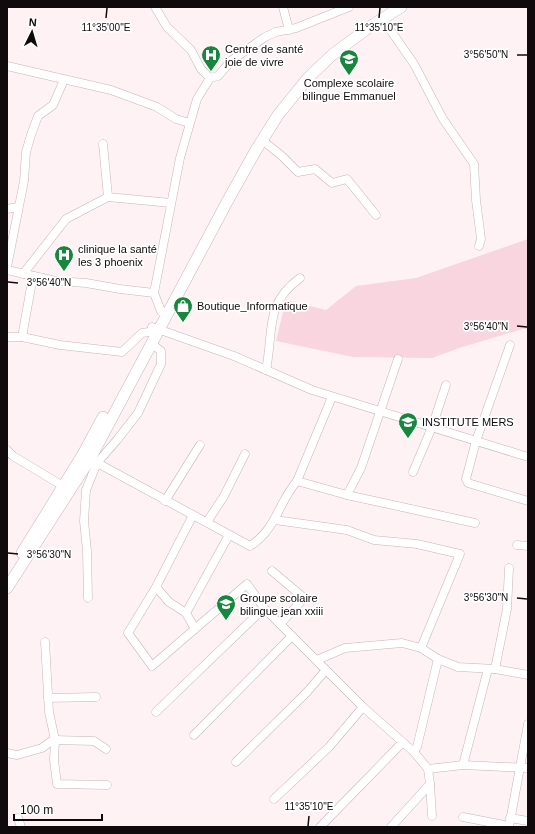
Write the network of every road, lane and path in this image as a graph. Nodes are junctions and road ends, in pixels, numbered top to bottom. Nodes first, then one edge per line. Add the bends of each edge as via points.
1 (155, 7) edge
2 (283, 7) edge
3 (349, 7) edge
4 (389, 7) edge
5 (401, 7) edge
6 (382, 18) junction
7 (289, 30) junction
8 (7, 66) edge
9 (210, 78) junction
10 (64, 80) junction
11 (189, 124) junction
12 (262, 140) junction
13 (103, 144) dead end
14 (108, 196) junction
15 (171, 203) junction
16 (18, 208) junction
17 (7, 209) edge
18 (376, 215) dead end
19 (479, 246) dead end
20 (7, 266) edge
21 (7, 270) edge
22 (23, 274) junction
23 (34, 276) junction
24 (300, 278) dead end
25 (154, 293) junction
26 (161, 311) junction
27 (153, 329) junction
28 (7, 336) edge
29 (22, 337) junction
30 (151, 343) junction
31 (510, 345) dead end
32 (398, 360) dead end
33 (266, 370) junction
34 (446, 385) dead end
35 (332, 397) junction
36 (381, 411) junction
37 (432, 427) junction
38 (476, 441) junction
39 (200, 445) dead end
40 (7, 450) edge
41 (245, 454) dead end
42 (527, 455) edge
43 (93, 461) junction
44 (413, 472) dead end
45 (297, 481) junction
46 (63, 486) junction
47 (347, 496) junction
48 (165, 501) junction
49 (528, 502) edge
50 (194, 515) junction
51 (275, 520) junction
52 (207, 522) junction
53 (475, 523) dead end
54 (229, 535) junction
55 (517, 545) dead end
56 (528, 546) edge
57 (509, 568) dead end
58 (272, 571) dead end
59 (7, 577) edge
60 (156, 587) junction
61 (7, 588) edge
62 (88, 598) dead end
63 (264, 608) junction
64 (186, 613) junction
65 (280, 624) junction
66 (195, 629) junction
67 (292, 636) junction
68 (45, 642) dead end
69 (422, 648) junction
70 (438, 659) junction
71 (316, 660) junction
72 (492, 669) junction
73 (326, 670) junction
74 (528, 675) edge
75 (96, 697) dead end
76 (48, 698) junction
77 (363, 707) junction
78 (156, 712) dead end
79 (528, 724) edge
80 (194, 735) dead end
81 (55, 740) junction
82 (402, 743) junction
83 (106, 748) dead end
84 (414, 752) junction
85 (7, 753) edge
86 (236, 762) dead end
87 (464, 765) junction
88 (524, 768) edge
89 (428, 769) junction
90 (430, 784) junction
91 (107, 785) dead end
92 (274, 799) dead end
93 (432, 816) dead end
94 (463, 817) dead end
95 (18, 818) dead end
96 (528, 821) edge
97 (510, 824) edge
98 (21, 827) edge
99 (320, 827) edge
100 (391, 827) edge

1 - 9 street via 167,27 191,50 200,69
2 - 7 street
3 - 7 street
4 - 26 main road via 323,54 273,113 253,144
5 - 6 main road
6 - 12 main road via 332,55 308,78 278,115
6 - 19 street via 414,64 443,119 474,164 481,239
7 - 9 street via 276,32 255,43 232,60 218,76
8 - 10 street
9 - 11 street via 197,99
10 - 11 street via 111,90 157,107
10 - 16 street via 53,105 38,116 30,135
11 - 15 street
12 - 18 street via 298,172 315,169 332,183 347,179
12 - 27 main road
13 - 14 street
14 - 15 street
14 - 22 street via 66,219
15 - 25 street
16 - 17 street
16 - 20 street
21 - 22 street
22 - 23 street
23 - 25 street
23 - 29 street
24 - 33 street via 281,294 275,306
25 - 26 street
26 - 27 main road
27 - 29 street via 142,333 122,352
27 - 30 main road
27 - 33 street via 201,343
27 - 46 main road
28 - 29 street
30 - 43 main road
30 - 43 street via 161,351 161,364 138,413 117,440
31 - 38 street
32 - 36 street
33 - 35 street
34 - 37 street
35 - 36 street
35 - 45 street
36 - 37 street
36 - 47 street via 360,472
37 - 38 street
37 - 44 street
38 - 42 street
38 - 49 street via 466,479 468,483
39 - 48 street
40 - 46 street
41 - 52 street via 224,496
43 - 48 street
43 - 61 main road
43 - 62 street via 86,490 84,521
45 - 47 street
45 - 51 street via 285,496
46 - 59 main road
47 - 53 street
48 - 50 street
50 - 52 street
50 - 60 street
51 - 54 street via 264,536 250,546
51 - 69 street via 347,530 374,540 417,544 460,554
52 - 54 street
54 - 64 street
55 - 56 street
57 - 72 street via 507,609
58 - 65 street via 304,598
60 - 64 street via 169,602
60 - 66 street via 128,633 152,666
63 - 65 street
63 - 66 street via 247,584
63 - 78 street
64 - 66 street
65 - 67 street
67 - 71 street
67 - 80 street
68 - 76 street
69 - 70 street
69 - 71 street via 402,643 345,648
70 - 72 street via 458,667
70 - 84 street
71 - 73 street
72 - 74 street
72 - 87 street
73 - 77 street
73 - 86 street
75 - 76 street
76 - 81 street
77 - 82 street
77 - 92 street via 329,747
79 - 88 street
81 - 83 street via 94,741
81 - 85 street via 42,748 17,755
81 - 91 street via 57,784
82 - 84 street
82 - 99 street
84 - 89 street
87 - 88 street
87 - 89 street
88 - 97 street
89 - 90 street
90 - 93 street
90 - 100 street
94 - 97 street
95 - 98 street
96 - 97 street

